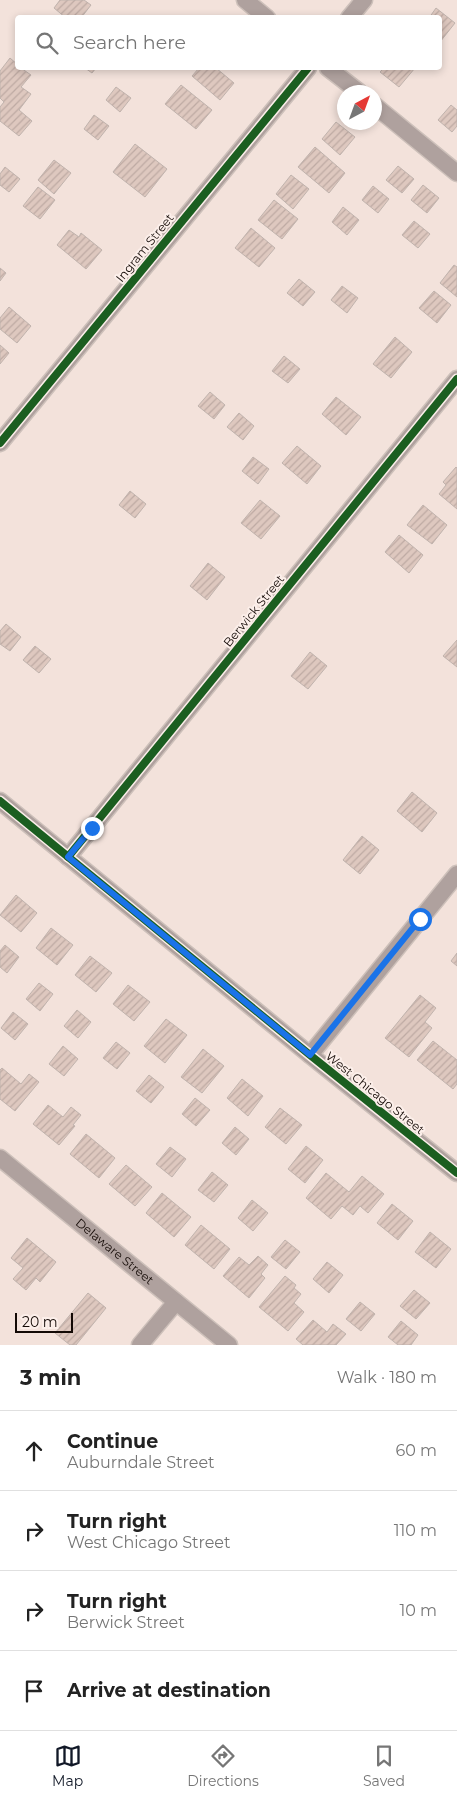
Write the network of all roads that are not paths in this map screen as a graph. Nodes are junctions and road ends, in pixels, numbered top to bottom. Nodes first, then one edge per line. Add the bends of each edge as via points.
1 (245, 0) edge
2 (364, 0) edge
3 (263, 15) edge
4 (352, 15) edge
5 (306, 70) edge
6 (331, 70) edge
7 (350, 85) edge
8 (382, 112) edge
9 (457, 173) edge
10 (457, 379) edge
11 (0, 443) edge
12 (0, 801) edge
13 (68, 857) junction
14 (457, 874) edge
15 (310, 1055) junction
16 (0, 1158) edge
17 (457, 1173) edge
18 (176, 1302) junction
19 (140, 1345) edge
20 (229, 1345) edge

1 - 3 street
2 - 4 street
5 - 11 street, Ingram Street
6 - 7 street
8 - 9 street
10 - 13 street, Berwick Street
12 - 13 street, West Chicago Street
13 - 15 street, West Chicago Street
14 - 15 street
15 - 17 street, West Chicago Street
16 - 18 street, Delaware Street
18 - 19 street
18 - 20 street, Delaware Street

